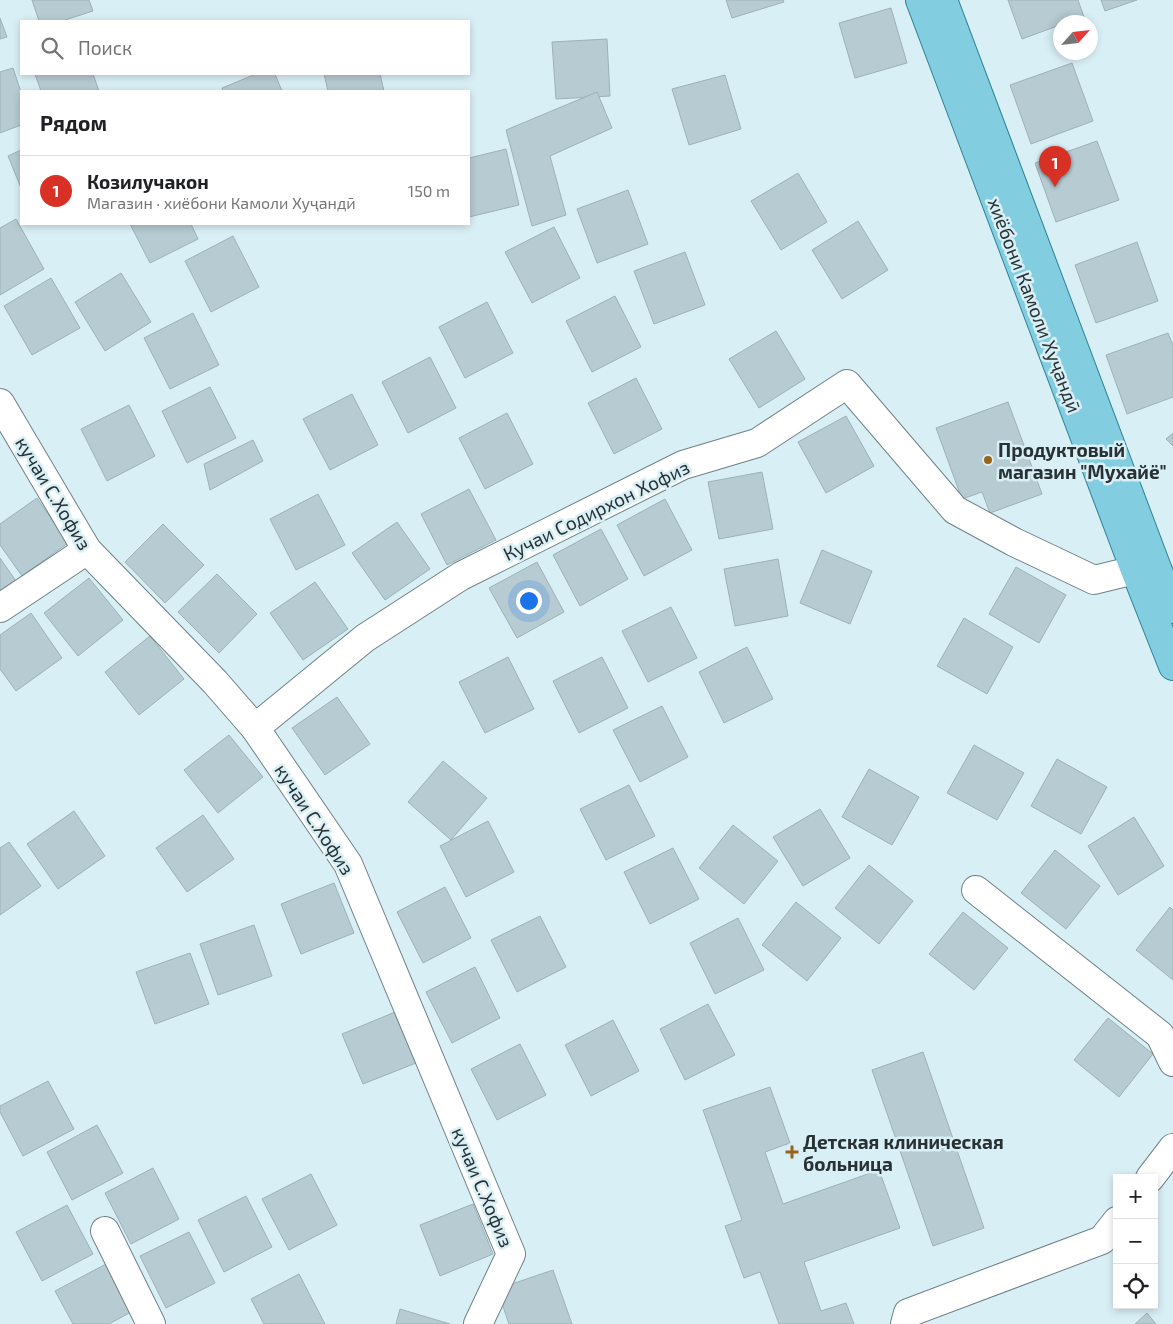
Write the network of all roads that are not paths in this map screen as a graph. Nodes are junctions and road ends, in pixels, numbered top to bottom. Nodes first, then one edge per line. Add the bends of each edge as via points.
1 (920, 0) edge
2 (943, 0) edge
3 (0, 403) edge
4 (87, 550) junction
5 (1135, 570) junction
6 (0, 608) edge
7 (1173, 609) edge
8 (1173, 666) edge
9 (256, 728) junction
10 (976, 890) dead end
11 (1173, 1062) edge
12 (1173, 1148) edge
13 (1153, 1174) edge
14 (1113, 1226) edge
15 (105, 1231) dead end
16 (151, 1324) edge
17 (478, 1324) edge
18 (905, 1324) edge

1 - 5 main road, хиёбони Камоли Хуҷандӣ
2 - 7 main road, хиёбони Камоли Хуҷандӣ
3 - 4 street, кучаи С.Хофиз
4 - 6 street
4 - 9 street, кучаи С.Хофиз
5 - 8 main road, хиёбони Камоли Хуҷандӣ
5 - 9 street, Кучаи Содирхон Хофиз via 1094,580 955,510 847,384 757,443 682,465 461,576 365,638
9 - 17 street, кучаи С.Хофиз via 348,864 511,1254
10 - 11 street via 1160,1036
12 - 13 street
14 - 18 street via 1102,1240 908,1313
15 - 16 street

